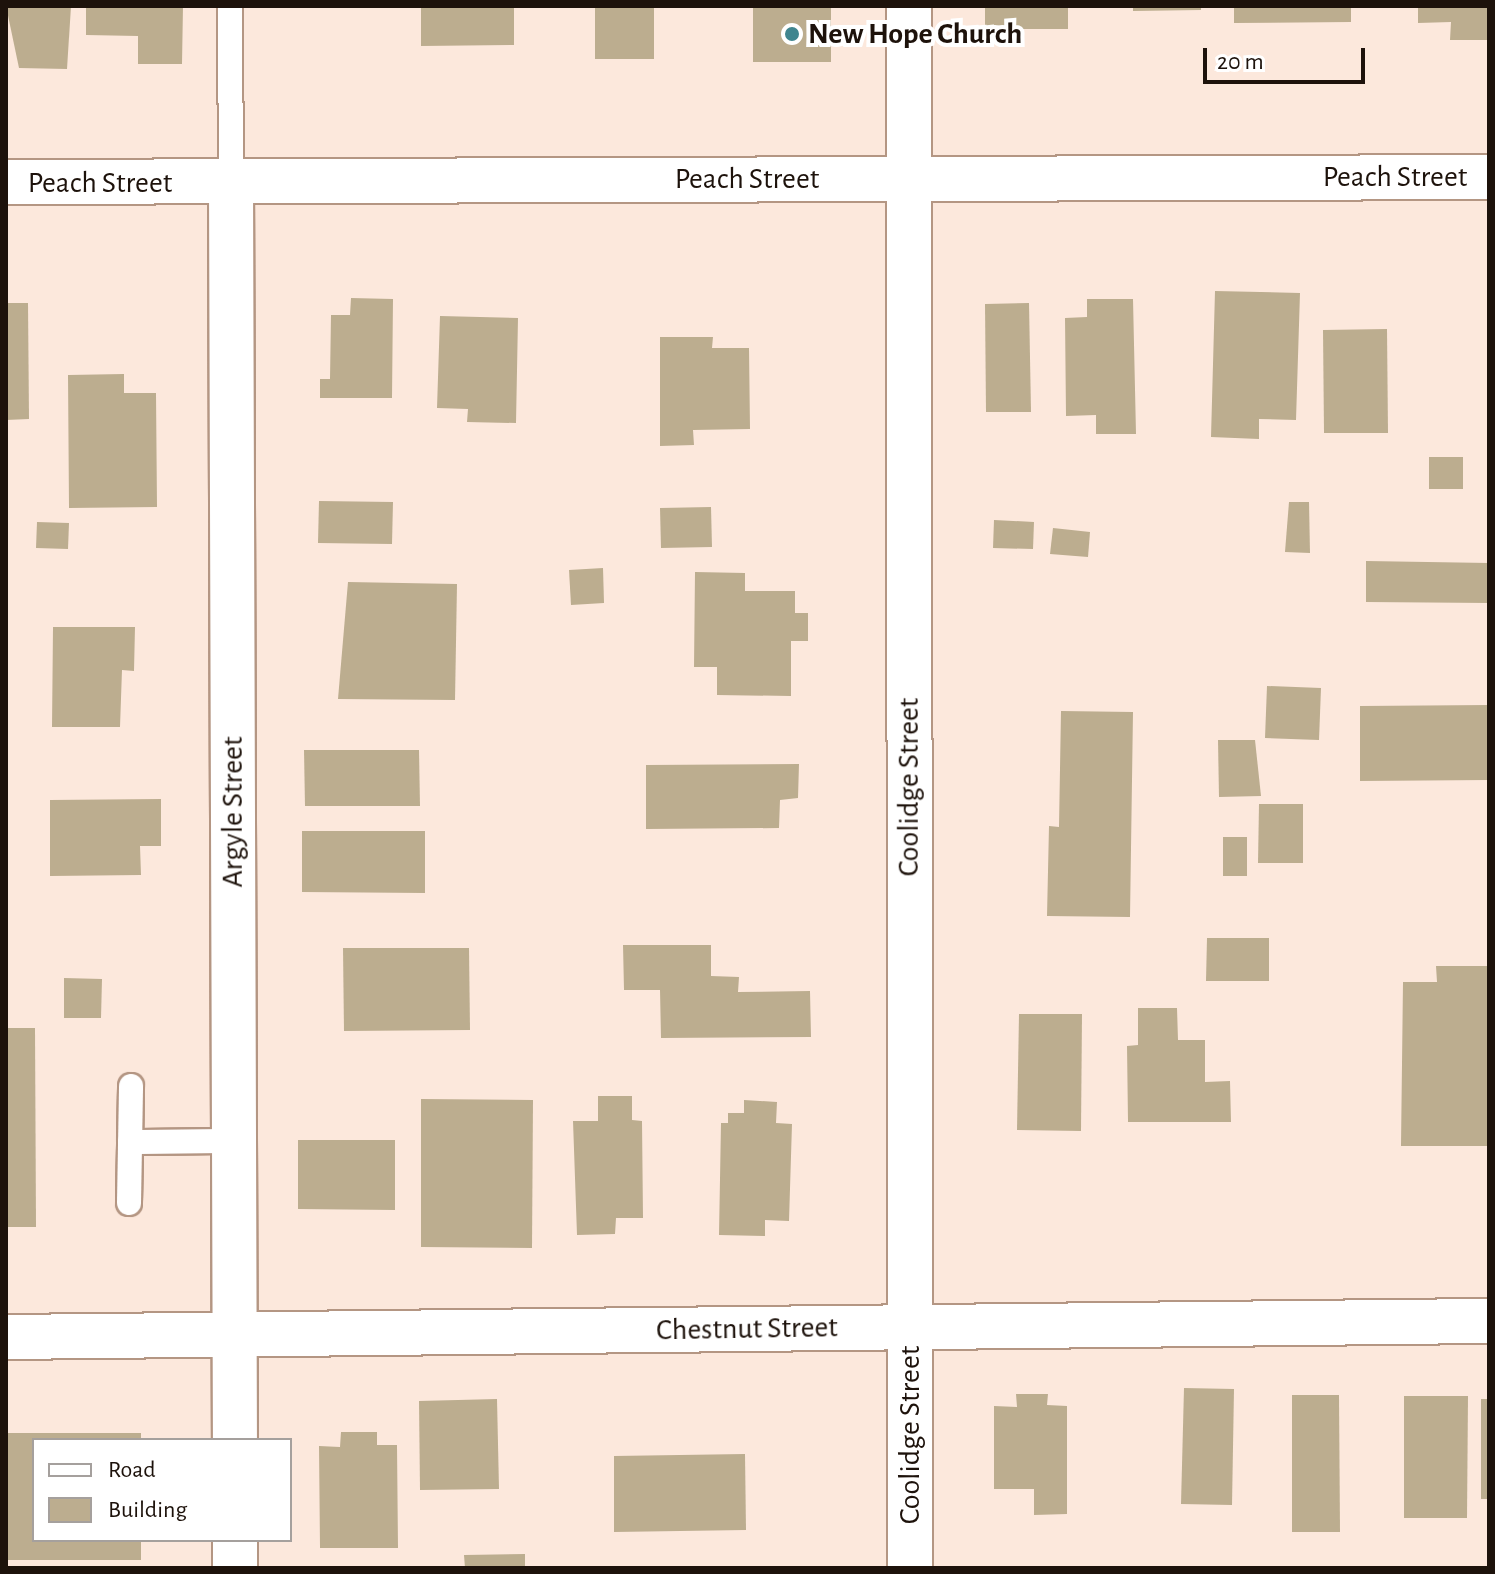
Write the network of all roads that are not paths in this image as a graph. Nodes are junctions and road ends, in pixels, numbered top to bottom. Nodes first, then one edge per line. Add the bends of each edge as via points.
1 (230, 6) edge
2 (909, 6) edge
3 (1489, 177) edge
4 (909, 178) junction
5 (6, 182) edge
6 (231, 183) junction
7 (131, 1086) dead end
8 (234, 1141) junction
9 (130, 1142) junction
10 (129, 1203) dead end
11 (1489, 1321) edge
12 (910, 1327) junction
13 (234, 1334) junction
14 (6, 1337) edge
15 (235, 1438) edge
16 (235, 1542) edge
17 (235, 1568) edge
18 (910, 1568) edge

1 - 6 lane
2 - 4 street, Coolidge Street
3 - 4 street, Peach Street
4 - 6 street, Peach Street
4 - 12 street, Coolidge Street
5 - 6 street, Peach Street
6 - 8 street, Argyle Street
7 - 9 lane
8 - 9 lane
8 - 13 street, Argyle Street
9 - 10 lane
11 - 12 street, Chestnut Street
12 - 13 street, Chestnut Street
12 - 18 street, Coolidge Street
13 - 14 street, Chestnut Street
13 - 15 street, Argyle Street
16 - 17 street

